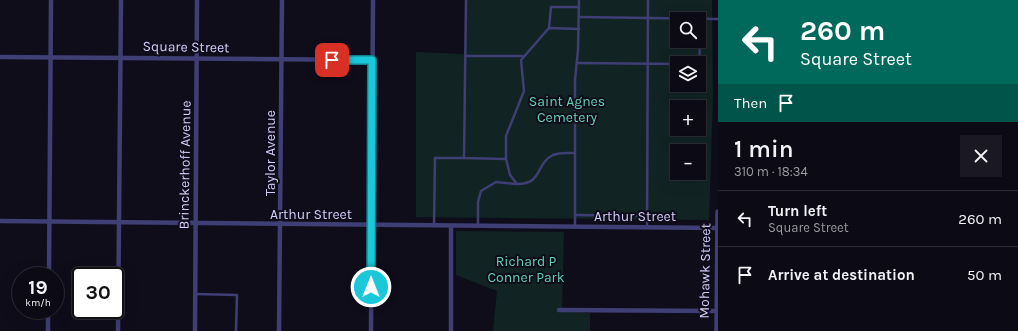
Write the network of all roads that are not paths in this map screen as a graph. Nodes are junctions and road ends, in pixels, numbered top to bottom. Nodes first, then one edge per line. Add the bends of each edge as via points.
1 (51, 0) edge
2 (121, 0) edge
3 (198, 0) edge
4 (282, 0) edge
5 (372, 0) edge
6 (466, 0) edge
7 (579, 0) edge
8 (648, 0) edge
9 (579, 7) junction
10 (579, 17) junction
11 (648, 18) junction
12 (670, 18) edge
13 (706, 18) edge
14 (718, 19) edge
15 (548, 28) junction
16 (578, 29) junction
17 (466, 56) junction
18 (523, 56) junction
19 (0, 57) edge
20 (51, 57) junction
21 (120, 58) junction
22 (197, 58) junction
23 (282, 60) junction
24 (372, 60) junction
25 (577, 63) junction
26 (648, 64) junction
27 (670, 64) edge
28 (575, 153) junction
29 (464, 158) junction
30 (506, 158) junction
31 (517, 184) junction
32 (718, 212) edge
33 (575, 215) junction
34 (647, 216) junction
35 (0, 222) edge
36 (50, 222) junction
37 (119, 223) junction
38 (195, 224) junction
39 (281, 224) junction
40 (370, 225) junction
41 (434, 226) junction
42 (451, 226) junction
43 (478, 226) junction
44 (575, 227) junction
45 (647, 228) junction
46 (718, 228) edge
47 (49, 267) edge
48 (195, 294) junction
49 (559, 310) dead end
50 (717, 311) junction
51 (48, 319) edge
52 (48, 331) edge
53 (118, 331) edge
54 (195, 331) edge
55 (236, 331) edge
56 (279, 331) edge
57 (371, 331) edge
58 (451, 331) edge
59 (717, 331) edge

1 - 20 street
2 - 21 street
3 - 22 street, Brinckerhoff Avenue
4 - 23 street, Taylor Avenue
5 - 24 street
6 - 17 lane
7 - 9 lane
8 - 11 lane
9 - 10 lane
9 - 15 lane via 551,7
10 - 11 lane
10 - 16 lane
11 - 12 lane
11 - 26 lane
13 - 14 lane
15 - 16 lane
15 - 18 lane
16 - 25 lane
17 - 18 lane
17 - 29 lane
18 - 30 lane via 520,67 524,91 506,136
19 - 20 street, Square Street
20 - 21 street, Square Street
20 - 36 street
21 - 22 street, Square Street
21 - 37 street
22 - 23 street, Square Street
22 - 38 street, Brinckerhoff Avenue
23 - 24 street, Square Street
23 - 39 street, Taylor Avenue
24 - 40 street
25 - 26 lane
25 - 28 lane
26 - 27 lane
26 - 34 lane
28 - 31 lane via 552,155 532,182
28 - 33 lane
29 - 30 lane
29 - 41 lane via 435,158
30 - 31 lane via 510,175
31 - 43 lane via 496,182 481,191 478,202
32 - 46 street, Mohawk Street
33 - 34 lane
33 - 44 lane
34 - 45 lane
35 - 36 street, Arthur Street
36 - 37 street, Arthur Street
36 - 47 street
37 - 38 street, Arthur Street
37 - 53 street
38 - 39 street, Arthur Street
38 - 48 street, Brinckerhoff Avenue
39 - 40 street, Arthur Street
39 - 56 street, Taylor Avenue
40 - 41 street, Arthur Street
40 - 57 street
41 - 42 street, Arthur Street
42 - 43 street, Arthur Street
42 - 58 street
43 - 44 street, Arthur Street
44 - 45 street, Arthur Street
45 - 46 street, Arthur Street
46 - 50 street, Mohawk Street
48 - 54 street, Brinckerhoff Avenue
48 - 55 lane via 237,295
49 - 50 street
50 - 59 street, Mohawk Street
51 - 52 street

